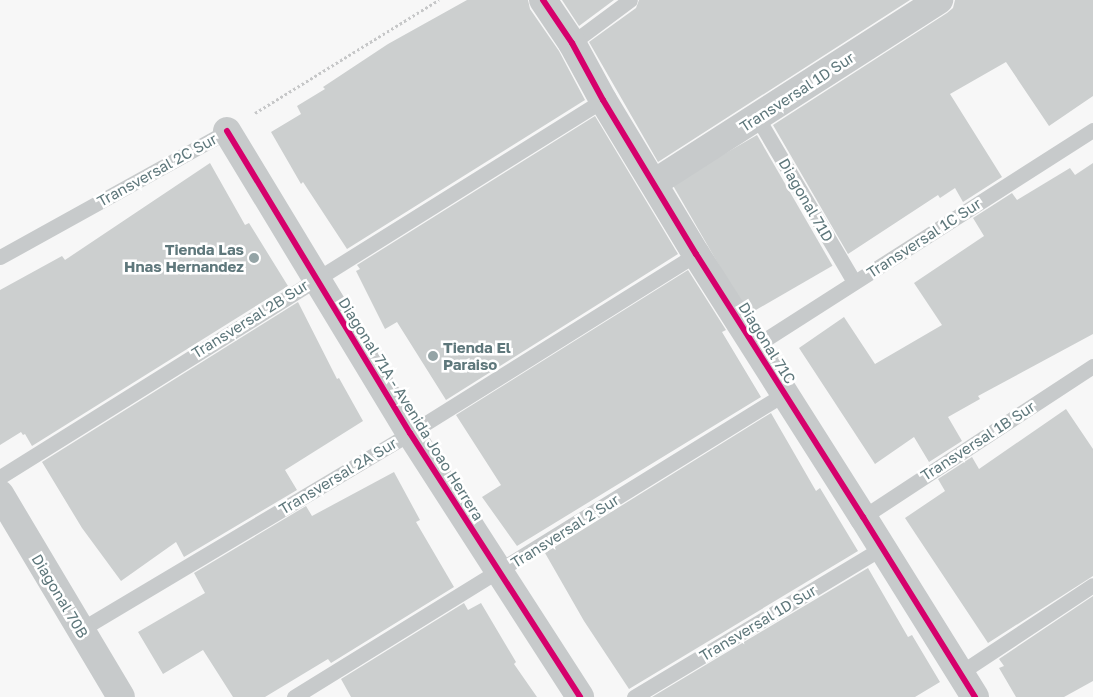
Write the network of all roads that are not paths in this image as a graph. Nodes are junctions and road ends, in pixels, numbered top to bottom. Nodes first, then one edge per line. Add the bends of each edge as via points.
1 (543, 0) edge
2 (630, 0) edge
3 (939, 0) edge
4 (572, 43) junction
5 (603, 100) junction
6 (757, 117) junction
7 (1093, 130) edge
8 (226, 131) joint
9 (654, 183) junction
10 (696, 254) junction
11 (0, 258) edge
12 (315, 278) junction
13 (854, 282) junction
14 (755, 346) junction
15 (1093, 366) edge
16 (784, 394) junction
17 (410, 433) junction
18 (0, 477) edge
19 (0, 494) edge
20 (863, 517) junction
21 (882, 548) junction
22 (499, 572) junction
23 (1093, 585) edge
24 (80, 630) junction
25 (966, 689) edge
26 (121, 697) edge
27 (294, 697) edge
28 (580, 697) edge
29 (634, 697) edge

1 - 4 street, Diagonal 71C
2 - 4 lane
3 - 6 street, Transversal 1D Sur
4 - 5 street, Diagonal 71C
5 - 9 street, Diagonal 71C
5 - 12 lane, Transversal 2B Sur
6 - 9 street, Transversal 1D Sur
6 - 13 lane, Diagonal 71D
7 - 13 lane, Transversal 1C Sur
8 - 11 lane, Transversal 2C Sur
8 - 12 street, Diagonal 71A - Avenida Joao Herrera
9 - 10 street, Diagonal 71C
10 - 14 street, Diagonal 71C
10 - 17 lane, Transversal 2A Sur
12 - 17 street, Diagonal 71A - Avenida Joao Herrera
12 - 18 lane, Transversal 2B Sur
13 - 14 lane, Transversal 1C Sur
14 - 16 street, Diagonal 71C
15 - 20 lane, Transversal 1B Sur
16 - 20 street, Diagonal 71C
16 - 22 lane, Transversal 2 Sur
17 - 22 street, Diagonal 71A - Avenida Joao Herrera
17 - 24 lane, Transversal 2A Sur
19 - 24 street, Diagonal 70B
20 - 21 street, Diagonal 71C
21 - 25 street, Diagonal 71C
21 - 29 lane, Transversal 1D Sur
22 - 27 lane, Transversal 2 Sur
22 - 28 street, Diagonal 71A - Avenida Joao Herrera
23 - 25 lane
24 - 26 street, Diagonal 70B

